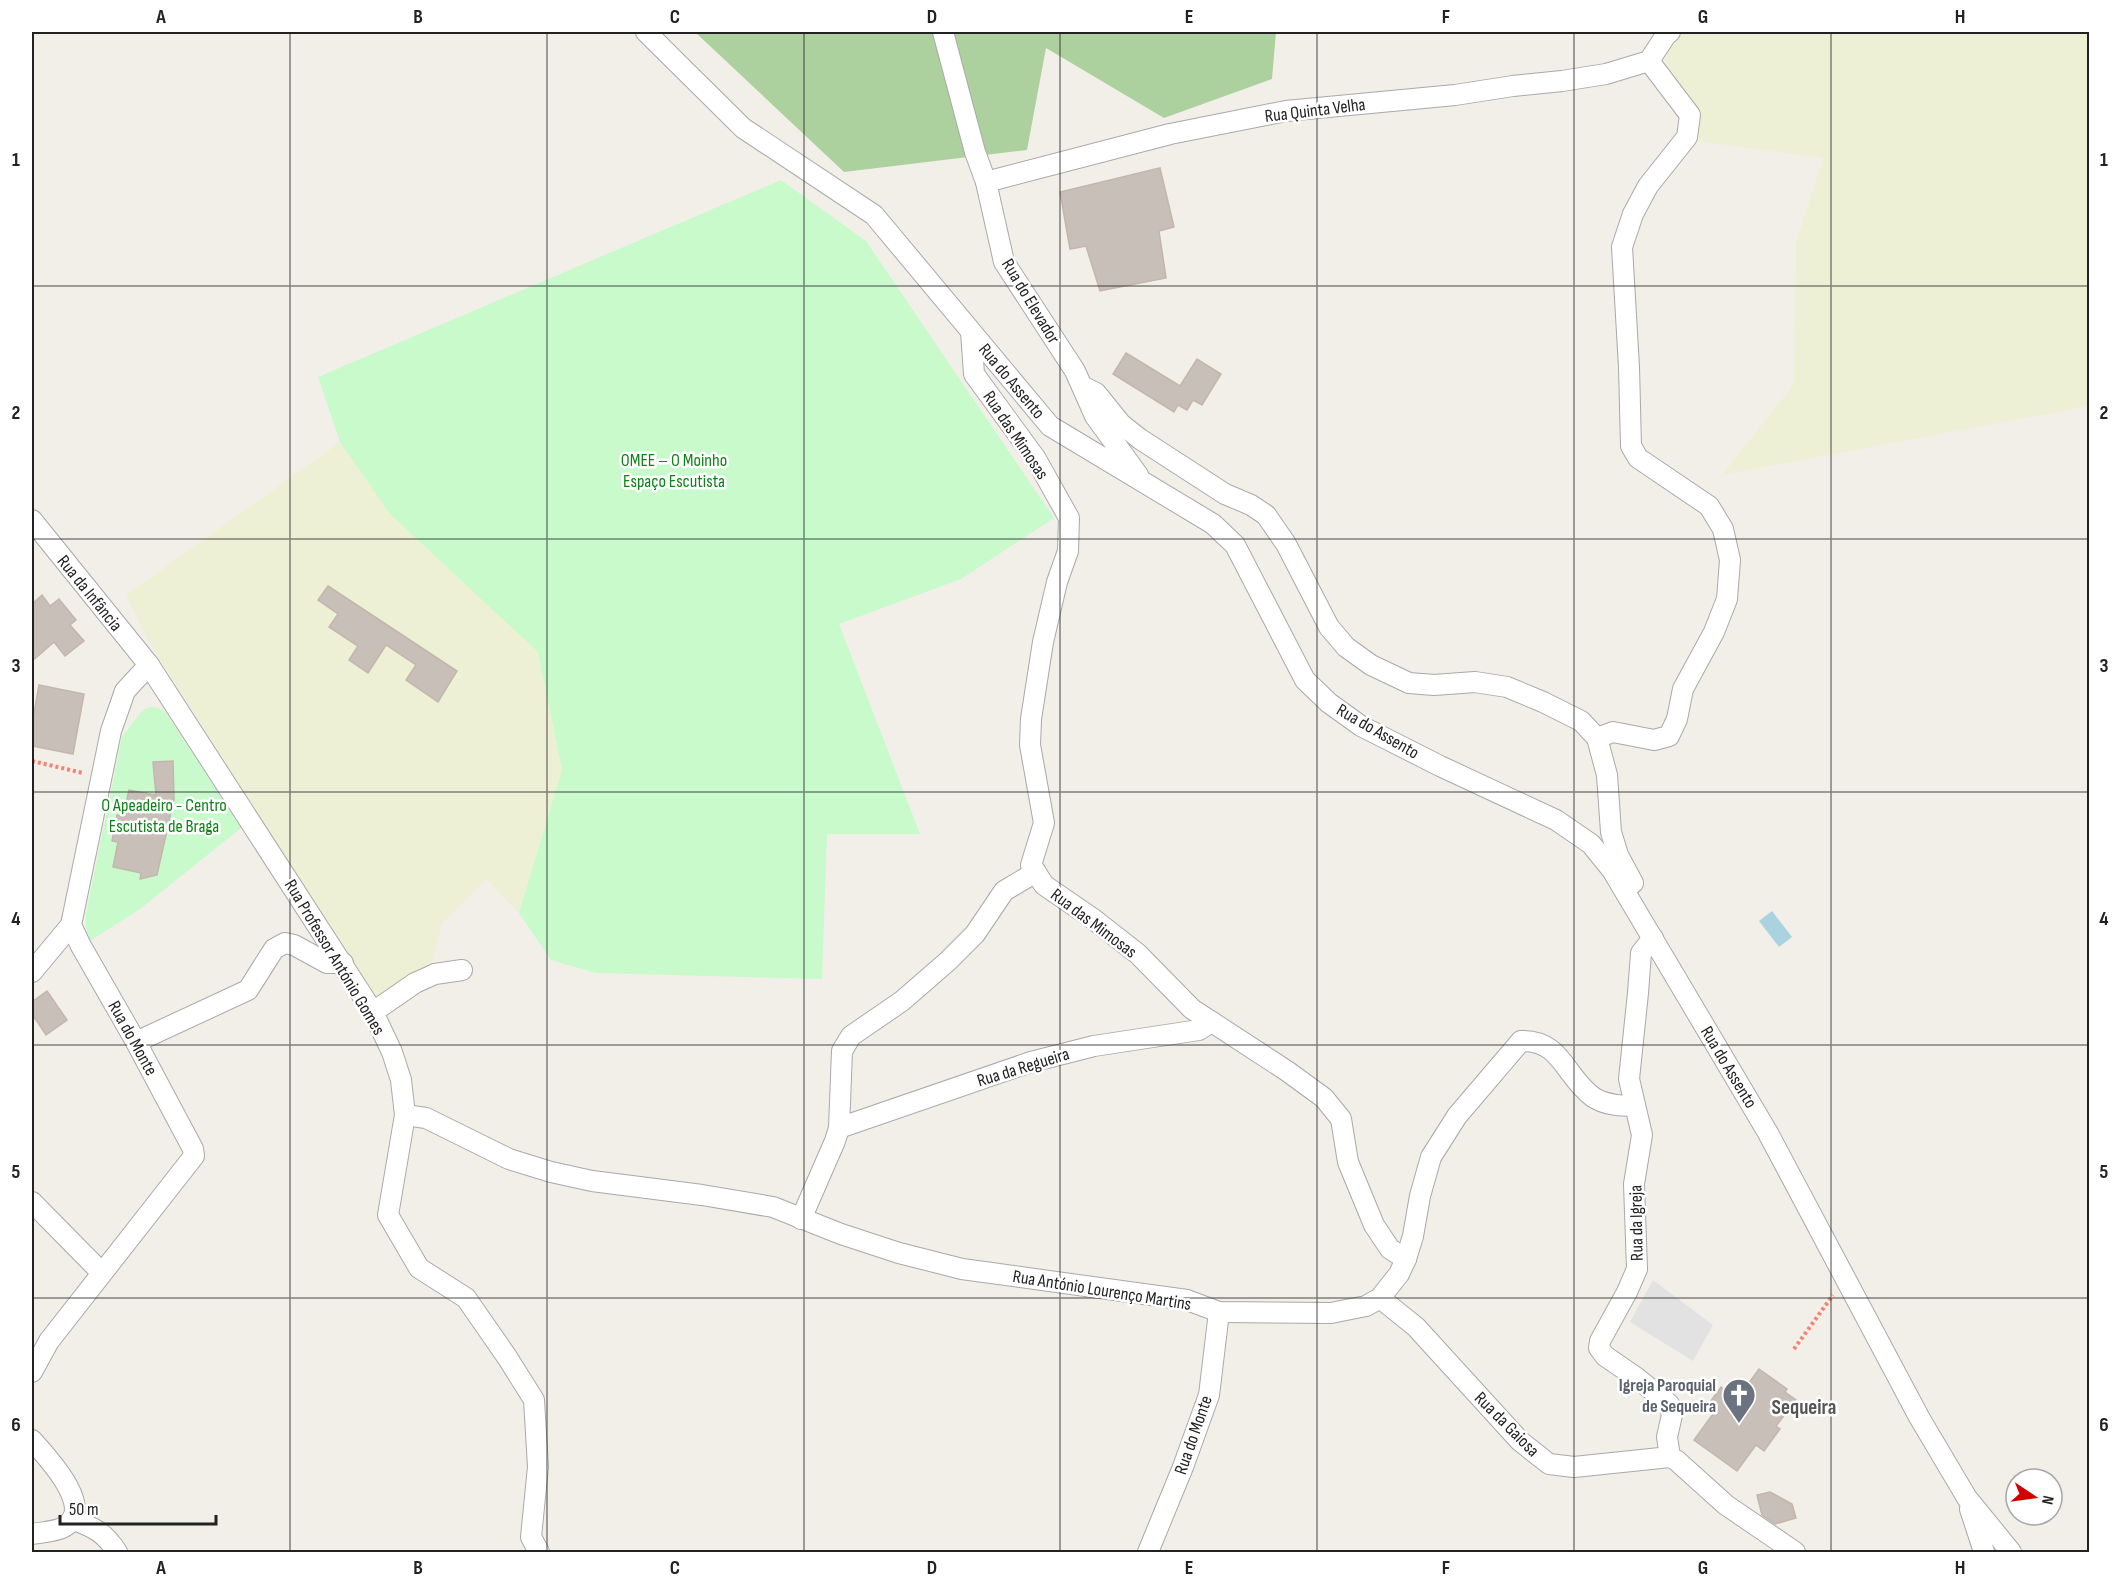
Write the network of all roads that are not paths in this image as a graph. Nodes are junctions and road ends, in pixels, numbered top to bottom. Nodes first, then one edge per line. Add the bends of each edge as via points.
1 (646, 32) edge
2 (943, 32) edge
3 (1670, 32) edge
4 (1649, 61) junction
5 (986, 182) junction
6 (971, 332) junction
7 (1082, 386) junction
8 (1143, 482) junction
9 (32, 520) edge
10 (149, 665) junction
11 (1597, 738) junction
12 (1036, 872) junction
13 (71, 925) junction
14 (1649, 933) junction
15 (343, 963) junction
16 (462, 970) dead end
17 (32, 972) edge
18 (373, 1012) junction
19 (1212, 1022) junction
20 (136, 1042) junction
21 (1634, 1106) junction
22 (405, 1115) junction
23 (839, 1128) junction
24 (32, 1202) edge
25 (801, 1220) junction
26 (1406, 1259) junction
27 (101, 1272) junction
28 (1380, 1298) junction
29 (1219, 1312) junction
30 (32, 1372) edge
31 (32, 1440) edge
32 (1670, 1457) junction
33 (1967, 1498) junction
34 (72, 1519) junction
35 (32, 1534) edge
36 (117, 1552) edge
37 (539, 1552) edge
38 (1148, 1552) edge
39 (1795, 1552) edge
40 (1984, 1552) edge
41 (2011, 1552) edge

1 - 6 street, Rua do Assento via 743,128 874,215
2 - 5 street, Rua do Elevador
3 - 4 street
4 - 5 street, Rua Quinta Velha via 1605,74 1455,96 1286,111 1170,134
4 - 11 street via 1690,115 1687,137 1648,186 1622,247 1631,446 1638,458 1709,506 1723,529 1730,560 1727,599 1683,689 1669,736 1654,740 1613,732
5 - 7 street, Rua do Elevador via 1004,262
6 - 8 street, Rua do Assento via 1050,426
6 - 12 street, Rua das Mimosas via 974,374 1036,459 1069,518 1068,551 1043,642 1031,719 1030,746 1044,823 1031,865
7 - 8 street, Rua do Elevador via 1095,416
7 - 11 street via 1096,393 1121,424 1140,439 1225,494 1266,515 1286,544 1329,627 1346,647 1371,665 1409,683 1474,682 1507,687 1581,721
8 - 14 street, Rua do Assento via 1213,524 1235,545 1305,680 1329,703 1361,726 1556,820 1591,844 1612,870
9 - 10 street, Rua da Infância
10 - 13 street via 125,691 111,731
10 - 15 street, Rua Professor António Gomes
11 - 14 street via 1607,775 1611,832 1618,855 1647,909
12 - 19 street, Rua das Mimosas via 1044,885 1138,954 1192,1009
12 - 23 street via 1004,891 975,934 933,974 851,1036 842,1051
13 - 17 street
13 - 20 street, Rua do Monte
14 - 21 street, Rua da Igreja via 1641,953 1629,1078
14 - 33 street, Rua do Assento via 1768,1133 1919,1417
15 - 18 street, Rua Professor António Gomes
15 - 20 street via 327,963 285,943 274,949 248,990
16 - 18 street via 435,974 415,983
18 - 22 street, Rua Professor António Gomes via 401,1080
19 - 23 street, Rua da Regueira via 1199,1030 1031,1062
19 - 26 street, Rua das Mimosas via 1324,1098 1341,1119 1348,1162 1374,1226 1390,1249
20 - 27 street, Rua do Monte via 194,1156
21 - 26 street via 1615,1106 1595,1098 1551,1047 1521,1041 1457,1116 1431,1157
21 - 32 street, Rua da Igreja via 1642,1135 1634,1184 1637,1269 1599,1348 1669,1404
22 - 25 street, Rua António Lourenço Martins via 426,1118 509,1159 551,1172 773,1207
22 - 37 street, Rua Professor António Gomes via 388,1215 419,1268 466,1298 534,1400 538,1467 531,1537
23 - 25 street
24 - 27 street
25 - 29 street, Rua António Lourenço Martins via 899,1253 962,1269 1187,1300
26 - 28 street
27 - 30 street, Rua do Monte via 49,1341
28 - 29 street, Rua António Lourenço Martins via 1366,1306 1330,1313
28 - 32 street, Rua da Gaiosa via 1416,1327 1520,1441 1549,1464 1574,1467
29 - 38 street, Rua do Monte via 1209,1395
31 - 34 street via 52,1462 73,1496 76,1506
32 - 39 street via 1726,1505
33 - 40 street
33 - 41 street
34 - 35 street via 57,1530
34 - 36 street via 96,1528

